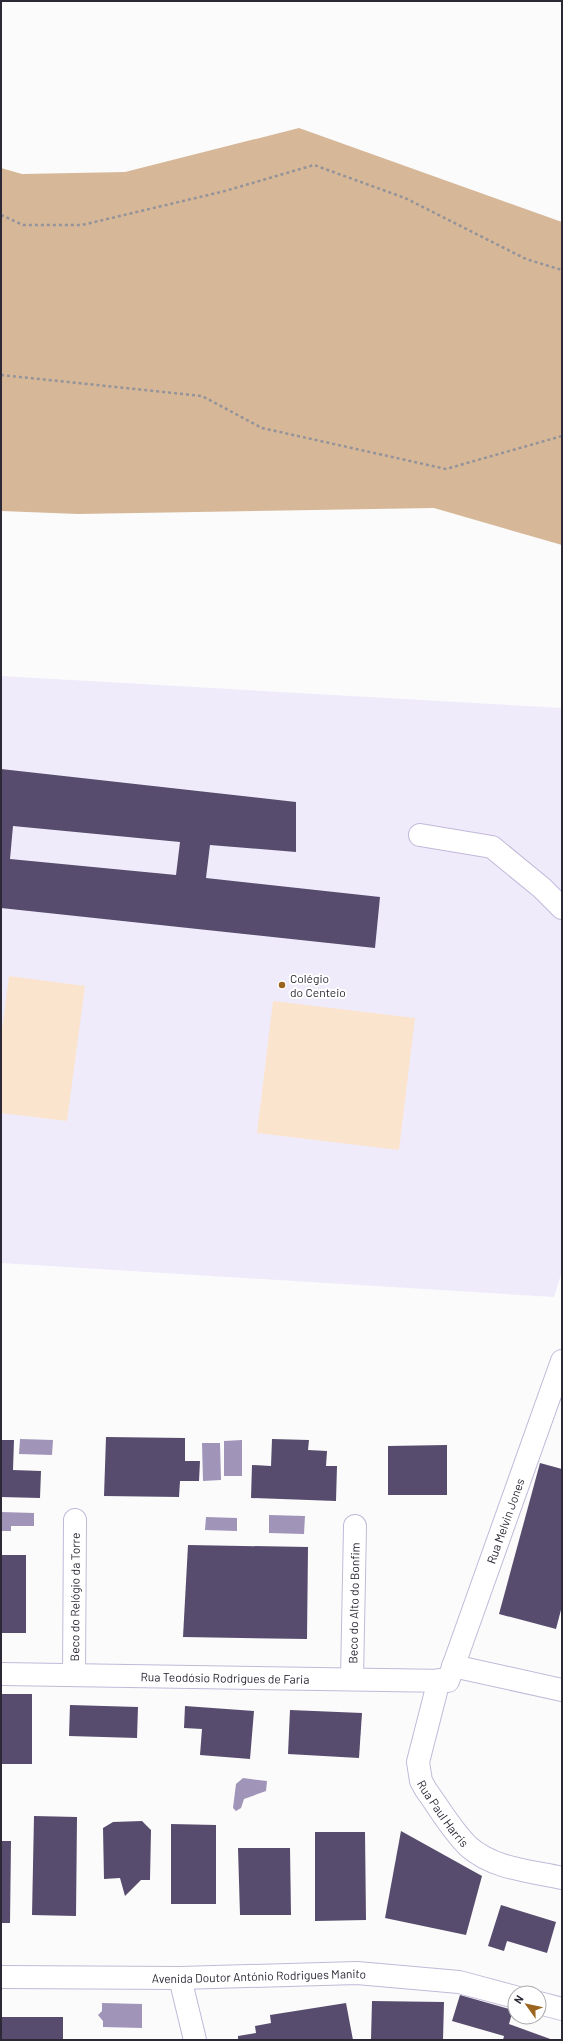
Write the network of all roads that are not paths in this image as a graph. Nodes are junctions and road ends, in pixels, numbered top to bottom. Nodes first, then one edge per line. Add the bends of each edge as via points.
1 (420, 835) dead end
2 (562, 908) edge
3 (562, 1362) edge
4 (75, 1520) dead end
5 (355, 1526) dead end
6 (1, 1674) edge
7 (74, 1675) junction
8 (447, 1676) junction
9 (352, 1679) junction
10 (562, 1690) edge
11 (562, 1878) edge
12 (1, 1977) edge
13 (180, 1978) junction
14 (507, 1995) edge
15 (547, 2005) edge
16 (562, 2009) edge
17 (195, 2040) edge

1 - 2 street via 492,847
3 - 8 street, Rua Melvin Jones
4 - 7 street, Beco do Relógio da Torre
5 - 9 street, Beco do Alto do Bonfim
6 - 7 street, Rua Teodósio Rodrigues de Faria
7 - 9 street, Rua Teodósio Rodrigues de Faria
8 - 9 street, Rua Teodósio Rodrigues de Faria
8 - 10 street, Rua Teodósio Rodrigues de Faria
8 - 11 street, Rua Paul Harris via 418,1762 421,1781 426,1790 463,1841 480,1855 499,1864
12 - 13 street, Avenida Doutor António Rodrigues Manito
13 - 14 street, Avenida Doutor António Rodrigues Manito via 357,1973 459,1982
13 - 17 street
15 - 16 street

